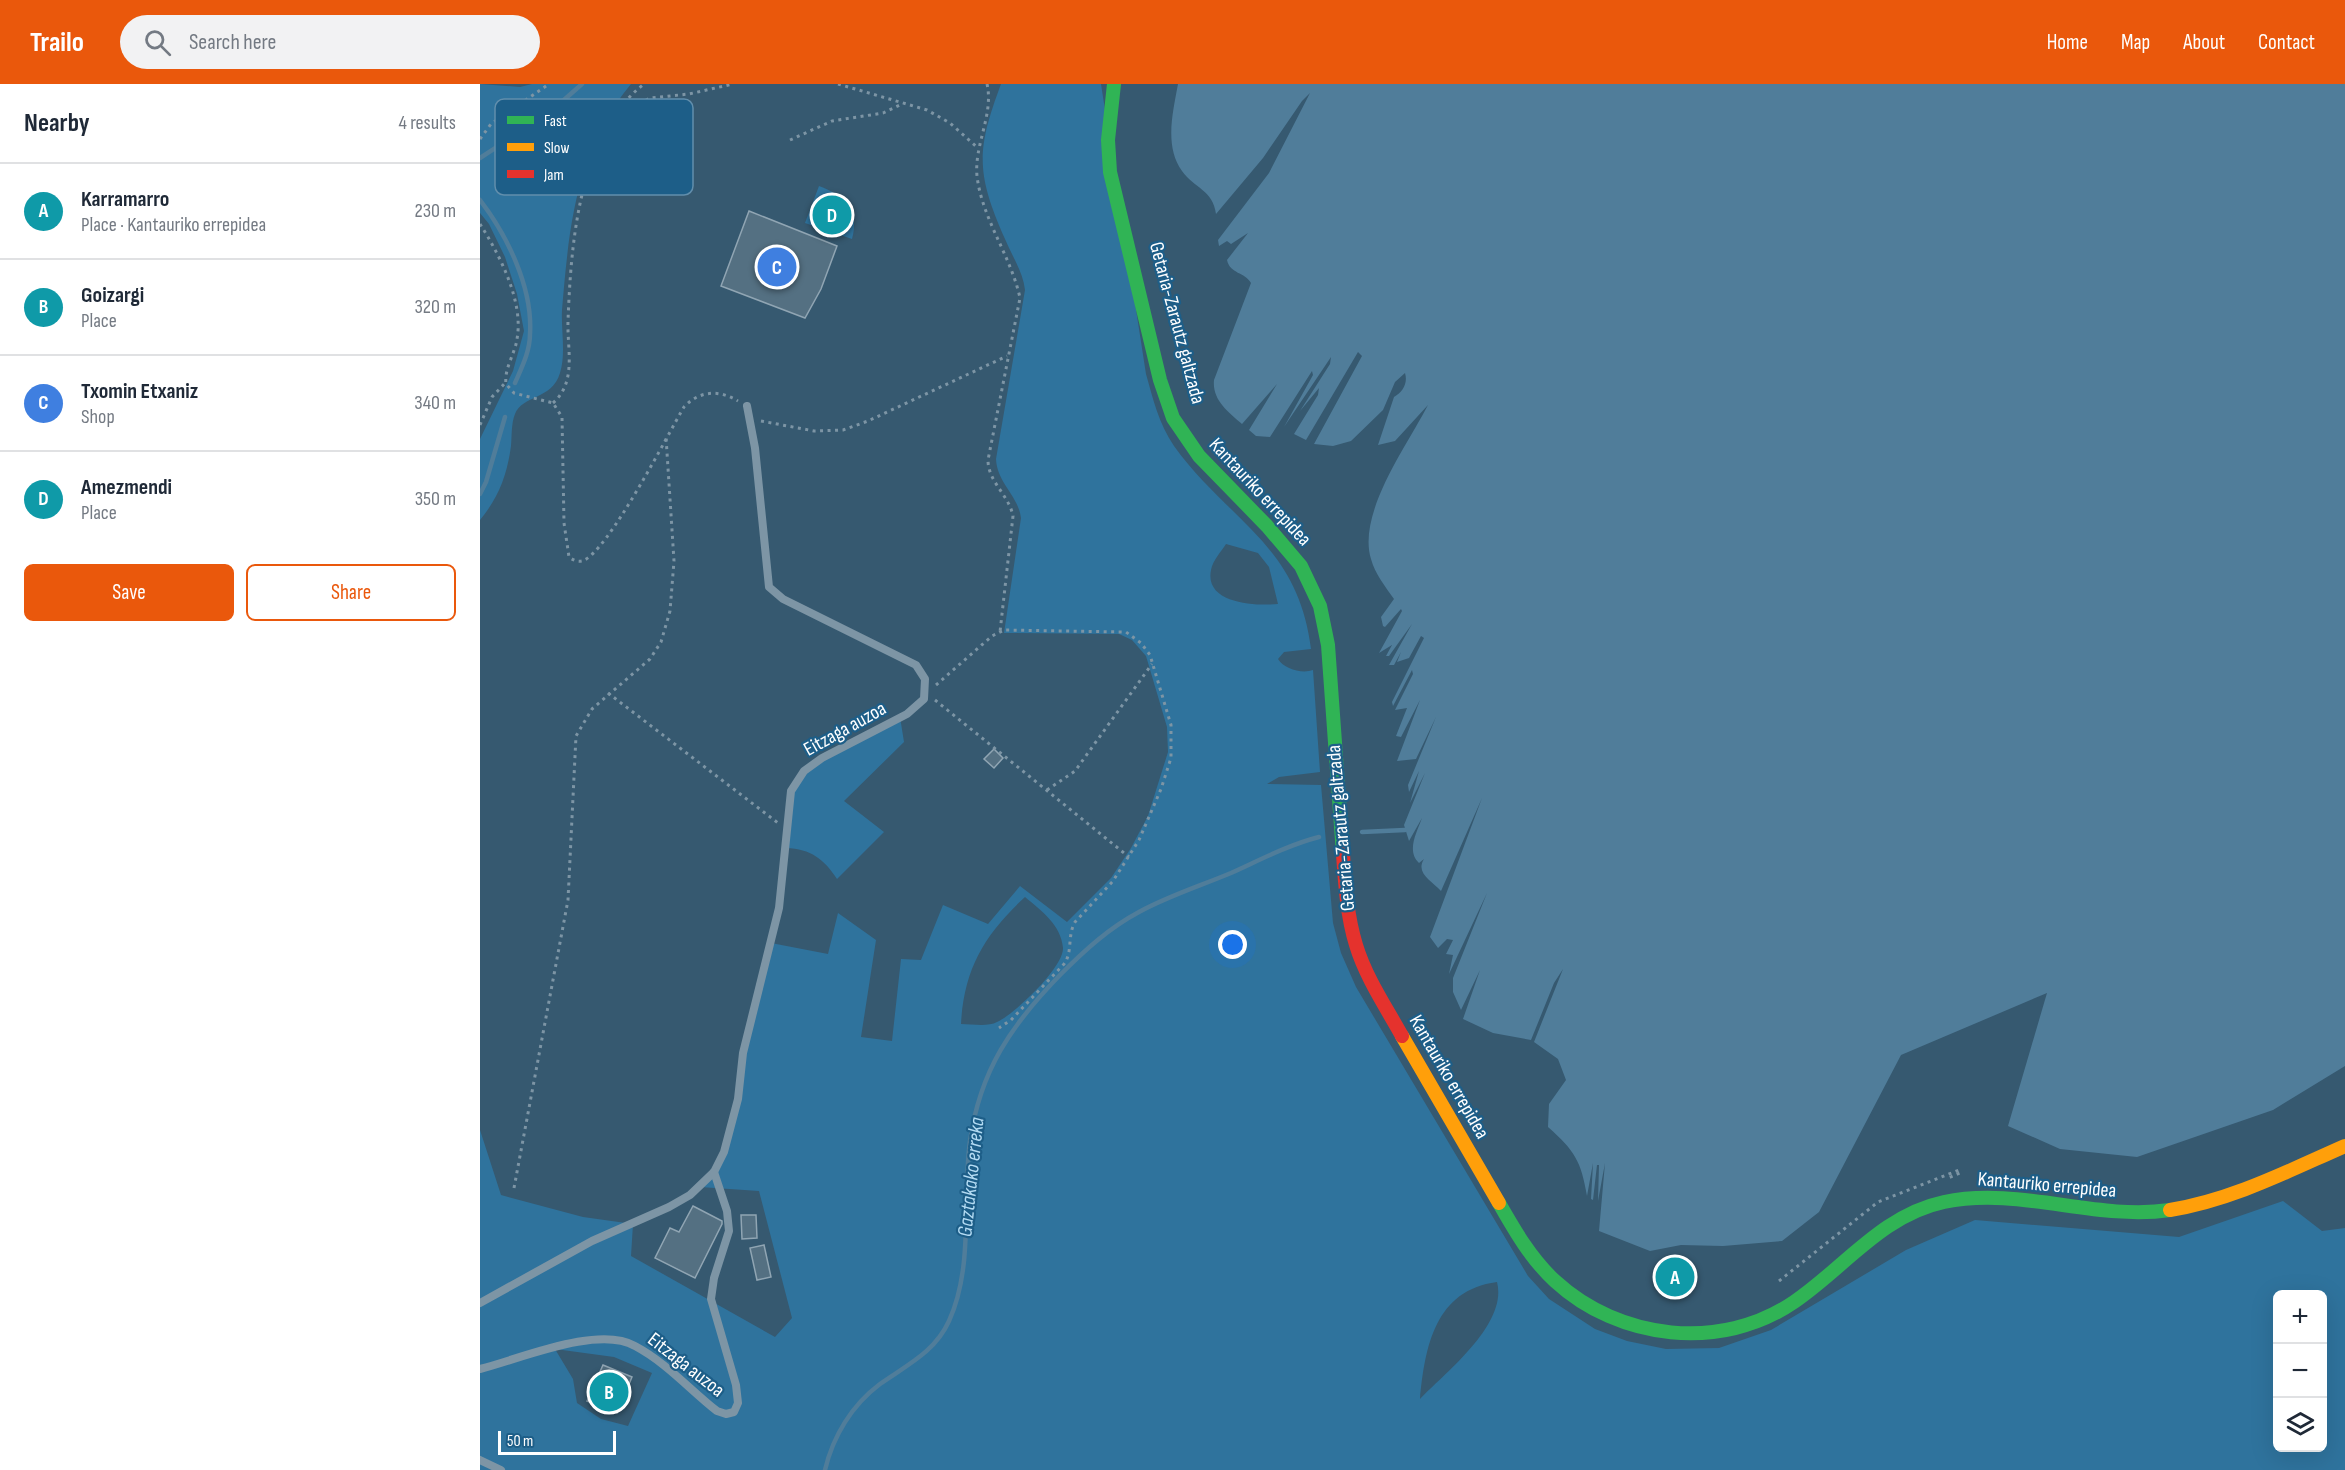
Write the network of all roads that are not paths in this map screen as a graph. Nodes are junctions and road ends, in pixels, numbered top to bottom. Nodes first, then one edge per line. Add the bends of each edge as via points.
1 (1114, 84) edge
2 (747, 406) road end
3 (2345, 1146) edge
4 (714, 1172) junction
5 (480, 1303) edge
6 (480, 1369) edge
7 (480, 1460) edge
8 (501, 1470) edge

1 - 3 highway, Kantauriko errepidea via 1108,140 1110,172 1171,413 1199,456 1293,555 1311,586 1324,621 1347,905 1358,951 1375,988 1526,1247 1562,1288 1596,1311 1636,1326 1666,1332 1727,1333 1789,1306 1887,1228 1938,1202 1996,1196 2139,1212 2168,1211 2229,1196
2 - 4 lane, Eitzaga auzoa via 769,586 783,599 907,659 922,672 926,692 912,710 832,751 804,771 789,796 779,908 744,1049 740,1094 724,1152
4 - 5 lane, Eitzaga auzoa via 690,1195 669,1207 592,1241
4 - 6 lane, Eitzaga auzoa via 729,1231 711,1299 736,1385 738,1406 734,1412 717,1411 670,1369 634,1345 619,1340 585,1341
7 - 8 lane

